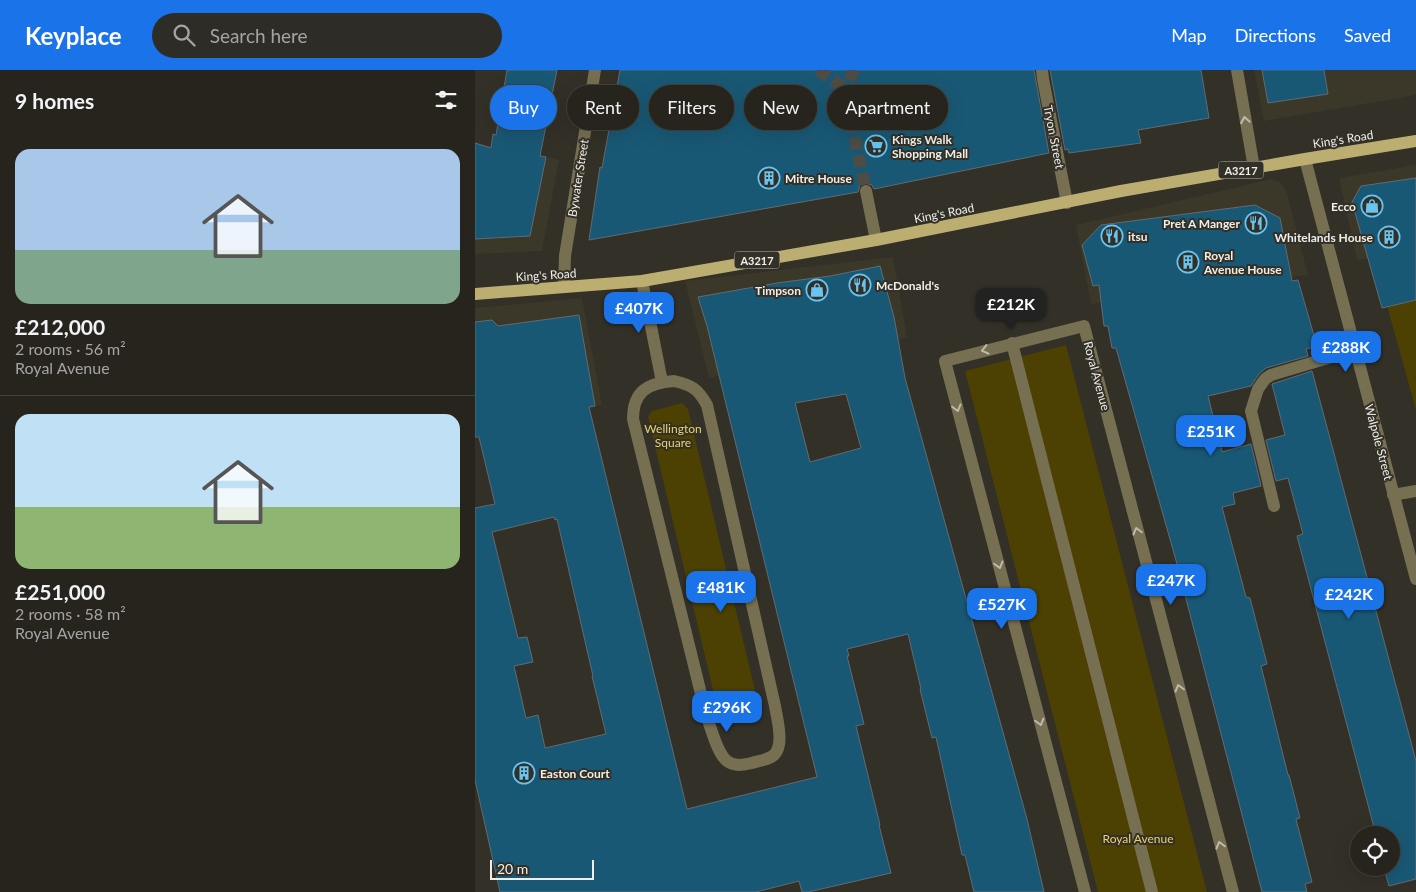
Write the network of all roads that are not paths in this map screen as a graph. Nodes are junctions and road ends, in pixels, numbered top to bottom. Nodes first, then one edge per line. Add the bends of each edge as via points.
1 (595, 70) edge
2 (1042, 70) edge
3 (1237, 70) edge
4 (1416, 141) edge
5 (1305, 159) junction
6 (1254, 168) junction
7 (866, 191) tunnel mouth
8 (1067, 203) junction
9 (876, 240) junction
10 (642, 281) junction
11 (563, 287) junction
12 (475, 294) edge
13 (1013, 343) junction
14 (1355, 350) junction
15 (662, 382) junction
16 (1416, 491) edge
17 (1393, 495) junction
18 (1274, 506) dead end
19 (1416, 579) edge
20 (1085, 892) edge
21 (1152, 892) edge
22 (1233, 892) edge

1 - 11 street, Bywater Street via 565,256
2 - 8 street, Tryon Street
6 -> 3 street
4 - 5 main road, King's Road / A3217
5 - 6 main road, King's Road / A3217
5 - 14 street, Walpole Street
6 - 8 main road, King's Road / A3217
7 - 9 street
8 - 9 main road, King's Road / A3217
9 - 10 main road, King's Road / A3217
10 - 11 main road, King's Road / A3217
10 - 15 street
11 - 12 main road, King's Road / A3217
13 -> 20 street, Royal Avenue via 945,361
13 - 21 street
22 -> 13 street, Royal Avenue via 1084,326
14 - 17 street, Walpole Street
14 - 18 street via 1271,375 1258,389 1251,411
15 - 15 street via 686,383 702,395 707,405 775,706 779,747 770,758 742,766 734,766 721,754 707,718 633,419 637,398 644,390
16 - 17 street
17 - 19 street, Walpole Street

